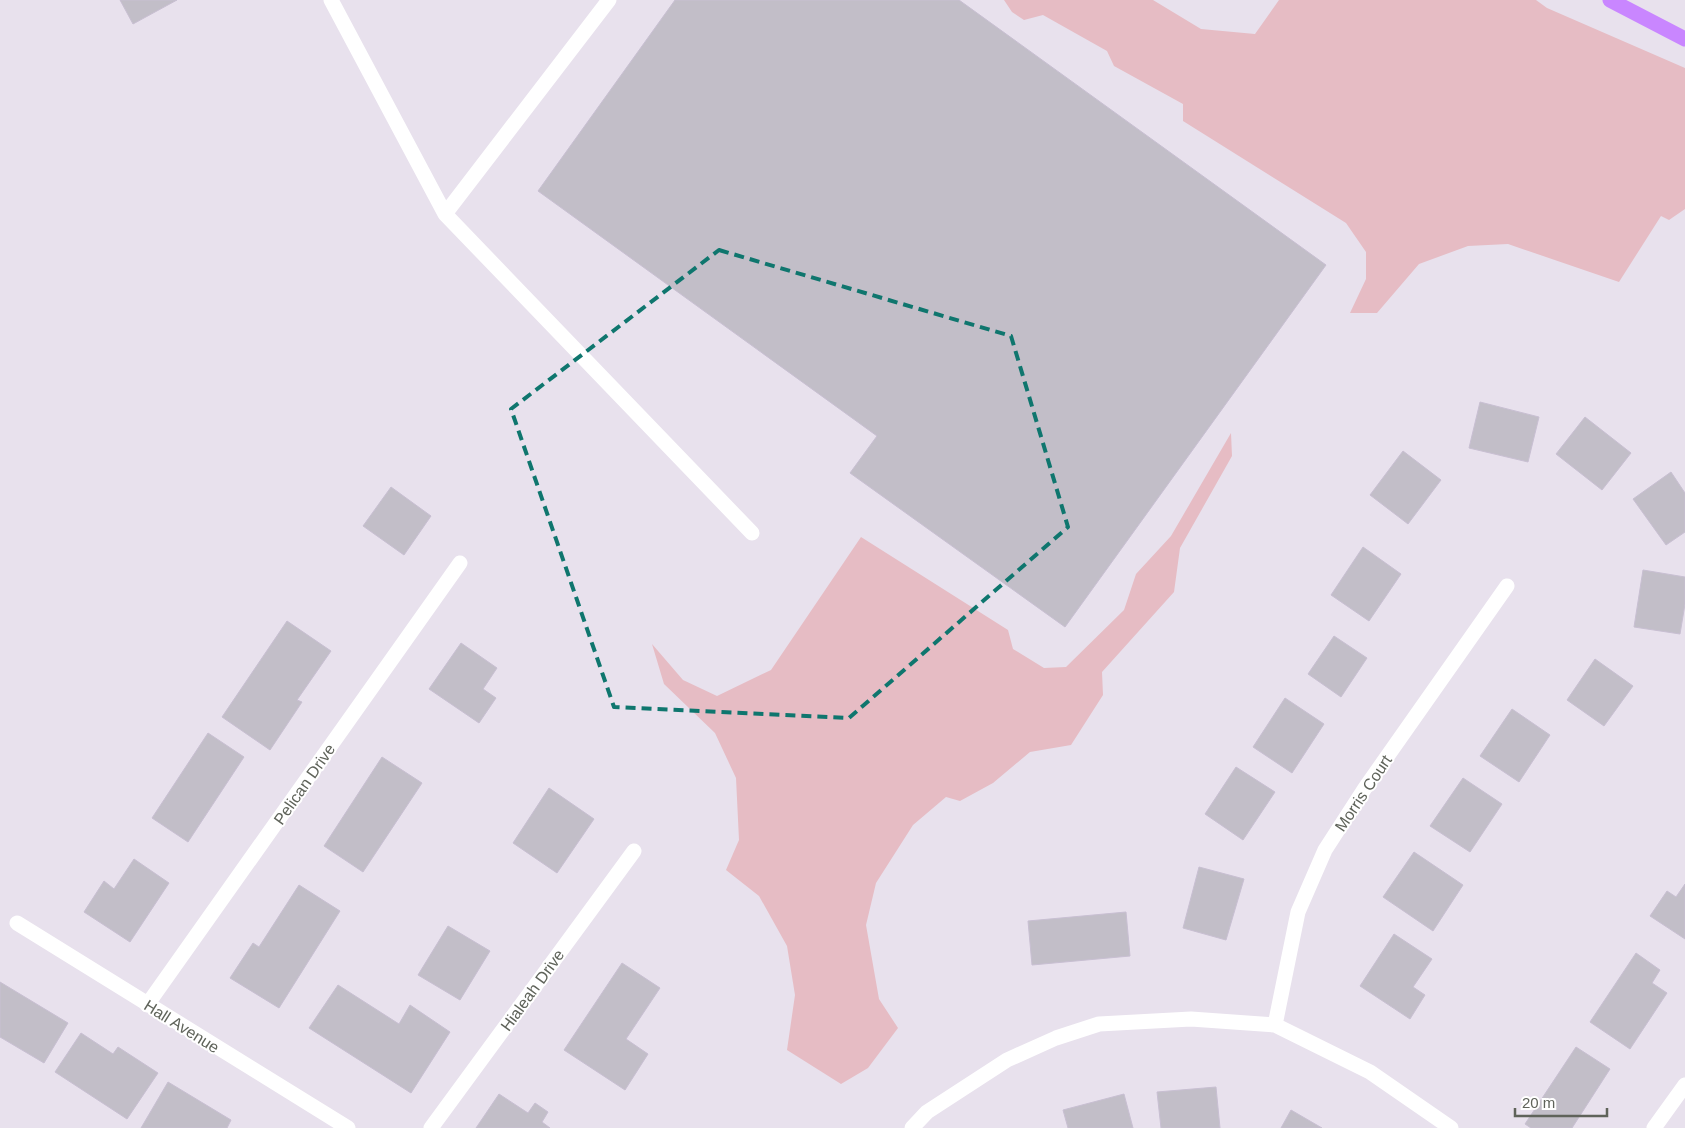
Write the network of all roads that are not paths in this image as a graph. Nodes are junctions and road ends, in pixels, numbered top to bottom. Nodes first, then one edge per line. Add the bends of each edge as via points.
1 (331, 0) edge
2 (1610, 0) edge
3 (603, 2) edge
4 (1685, 39) edge
5 (445, 214) junction
6 (752, 533) dead end
7 (460, 563) dead end
8 (1507, 586) dead end
9 (634, 851) dead end
10 (17, 922) dead end
11 (147, 1004) junction
12 (1275, 1025) junction
13 (1685, 1085) edge
14 (348, 1128) edge
15 (431, 1128) edge
16 (912, 1128) edge
17 (1451, 1128) edge
18 (1654, 1128) edge

1 - 5 street
2 - 4 highway
3 - 5 street
5 - 6 street
7 - 11 street, Pelican Drive
8 - 12 street, Morris Court via 1325,850 1298,912
9 - 15 street, Hialeah Drive
10 - 11 street, Hall Avenue
11 - 14 street, Hall Avenue
12 - 16 street via 1191,1020 1099,1024 1056,1038 1007,1060 927,1112
12 - 17 street via 1370,1072
13 - 18 street

